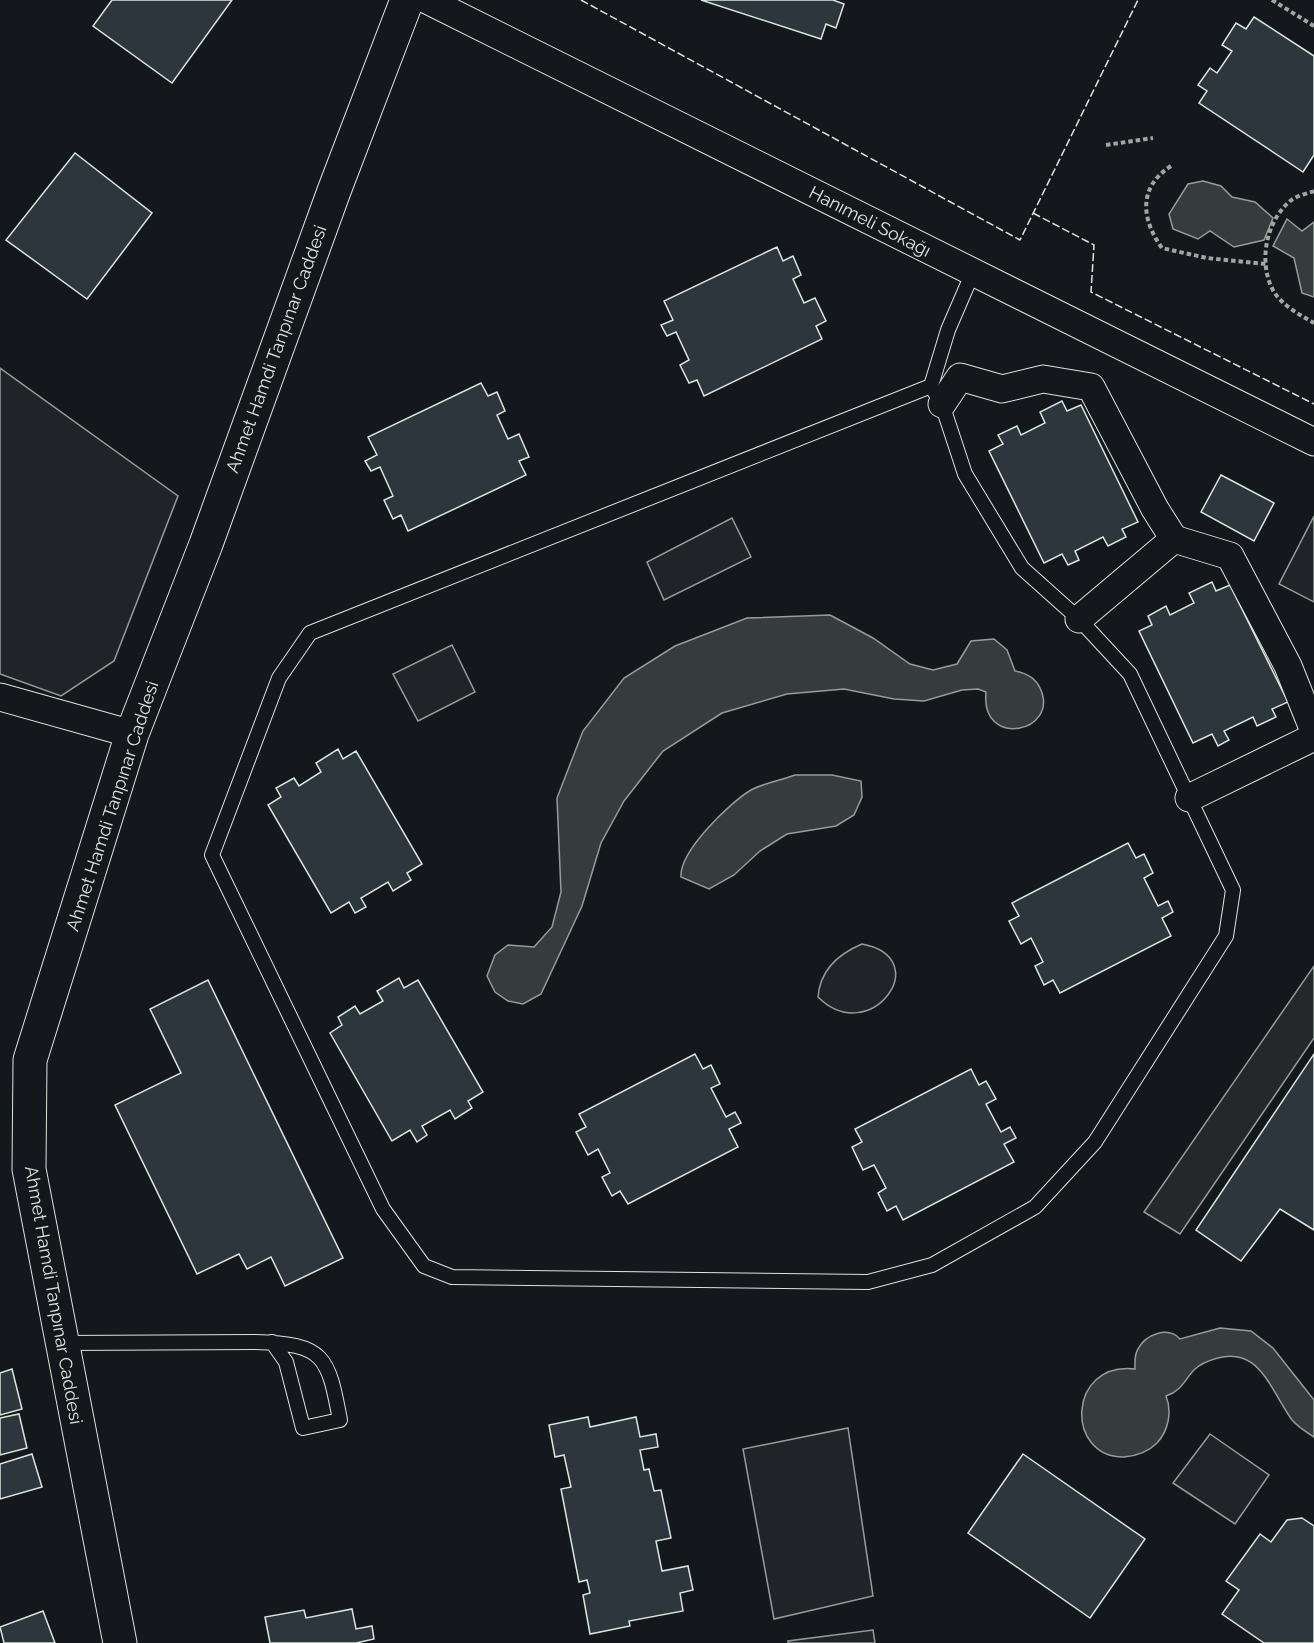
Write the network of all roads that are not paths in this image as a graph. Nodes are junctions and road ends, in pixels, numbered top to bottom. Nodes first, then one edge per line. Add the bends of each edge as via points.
1 (407, 0) edge
2 (427, 0) edge
3 (973, 272) junction
4 (936, 395) junction
5 (1314, 441) edge
6 (1174, 539) junction
7 (1079, 619) junction
8 (0, 697) edge
9 (1314, 732) edge
10 (132, 734) junction
11 (1314, 737) edge
12 (1189, 798) junction
13 (272, 1342) junction
14 (62, 1343) junction
15 (120, 1643) edge

1 - 10 street, Ahmet Hamdi Tanpınar Caddesi
2 - 3 street, Hanımeli Sokağı
3 - 4 lane via 948,330
3 - 5 street, Hanımeli Sokağı
4 - 6 street via 960,377 1002,389 1043,379 1091,387
4 - 7 lane via 965,474 1022,568
4 - 12 lane via 310,633 279,678 212,855 383,1209 424,1266 452,1277 868,1282 932,1265 1035,1207 1095,1142 1226,936 1233,890
6 - 7 street
6 - 9 street via 1230,556 1288,666
7 - 12 lane via 1130,674
8 - 10 street
10 - 14 street, Ahmet Hamdi Tanpınar Caddesi via 30,1060 29,1169
11 - 12 street
13 - 13 lane via 286,1362 303,1428 340,1420 326,1365 303,1347
13 - 14 lane
14 - 15 street, Ahmet Hamdi Tanpınar Caddesi

